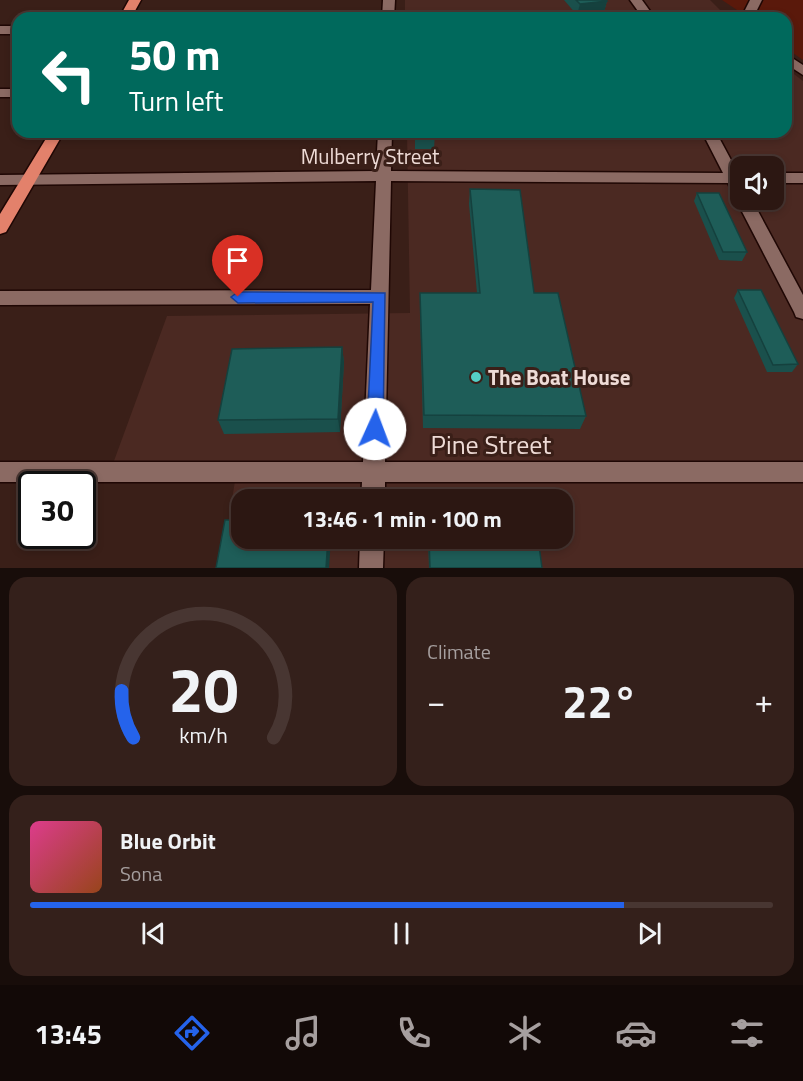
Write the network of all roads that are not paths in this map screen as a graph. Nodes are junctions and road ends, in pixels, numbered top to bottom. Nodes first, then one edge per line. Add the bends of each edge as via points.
1 (53, 138) edge
2 (385, 138) edge
3 (713, 138) edge
4 (730, 166) edge
5 (384, 176) junction
6 (730, 178) edge
7 (784, 178) edge
8 (803, 178) edge
9 (0, 180) edge
10 (28, 180) junction
11 (749, 210) edge
12 (0, 228) edge
13 (380, 297) junction
14 (0, 298) edge
15 (803, 312) edge
16 (0, 472) edge
17 (803, 472) edge
18 (374, 473) junction
19 (373, 489) edge
20 (372, 549) edge
21 (371, 568) edge

1 - 10 highway
2 - 5 street
3 - 4 street
5 - 6 street, Mulberry Street
5 - 10 street, Mulberry Street
5 - 13 street
7 - 8 street
9 - 10 street, Mulberry Street
10 - 12 highway
11 - 15 street
13 - 14 street
13 - 18 street
16 - 18 street, Pine Street
17 - 18 street, Pine Street
18 - 19 street
20 - 21 street

